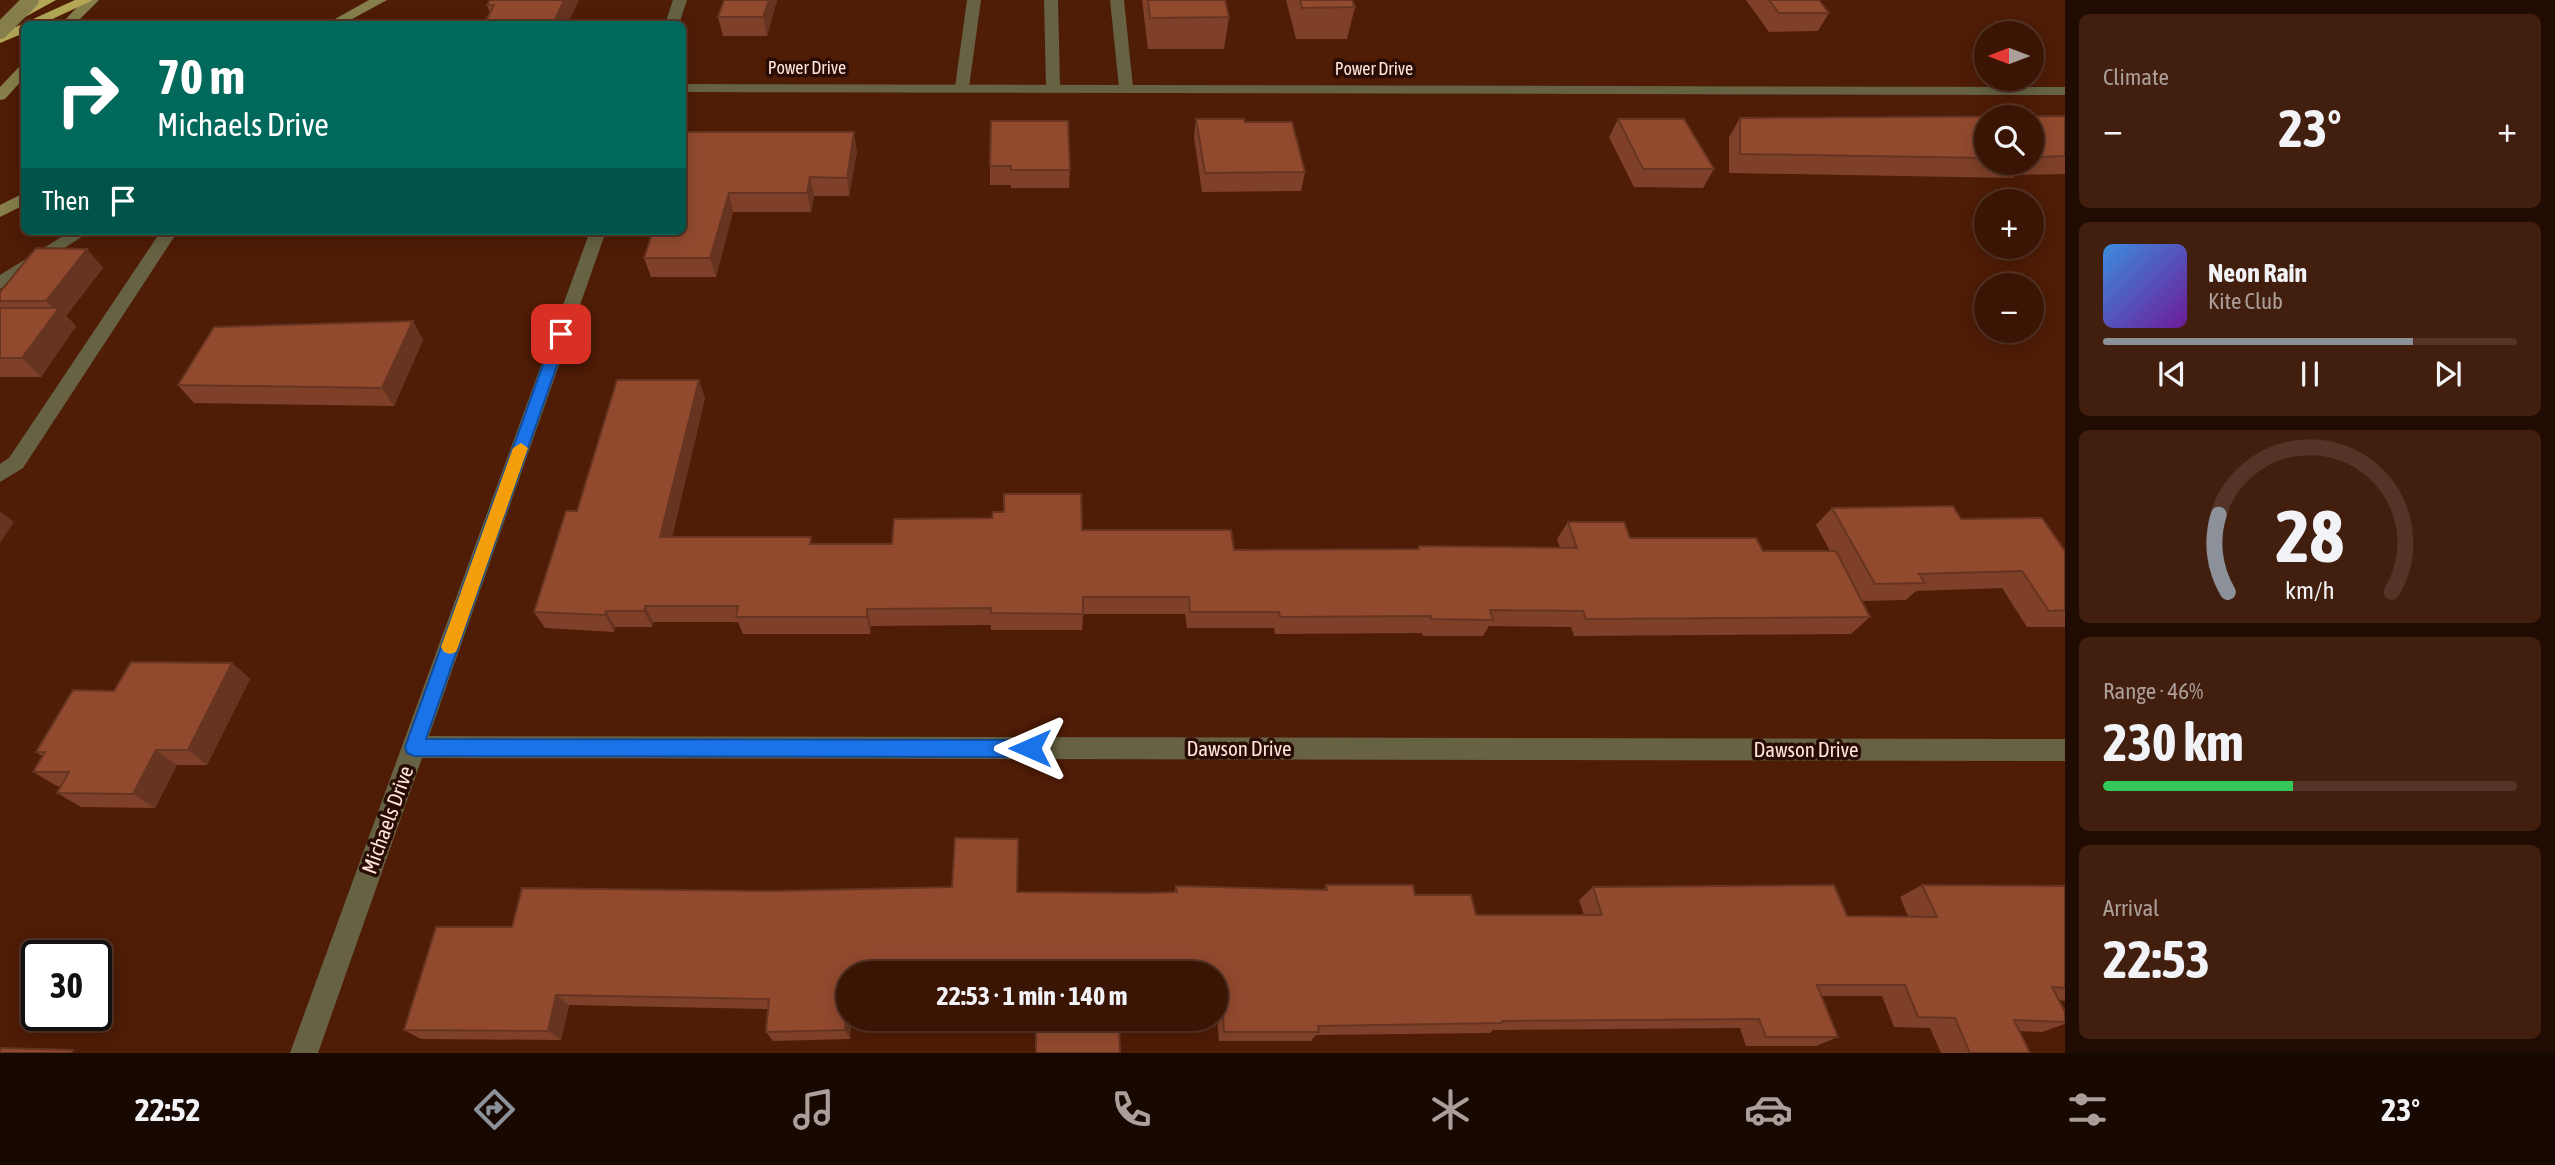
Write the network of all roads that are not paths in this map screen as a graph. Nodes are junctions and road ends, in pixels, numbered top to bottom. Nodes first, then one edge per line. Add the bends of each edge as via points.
1 (31, 0) edge
2 (49, 0) edge
3 (86, 0) edge
4 (92, 0) edge
5 (380, 0) edge
6 (680, 0) edge
7 (974, 0) edge
8 (1051, 0) edge
9 (1117, 0) edge
10 (39, 21) edge
11 (71, 21) edge
12 (339, 21) edge
13 (672, 21) edge
14 (0, 25) edge
15 (21, 29) edge
16 (0, 31) edge
17 (0, 39) edge
18 (21, 73) edge
19 (962, 87) junction
20 (1054, 87) junction
21 (1126, 87) junction
22 (686, 88) edge
23 (2065, 92) edge
24 (0, 96) edge
25 (21, 200) edge
26 (0, 212) edge
27 (77, 235) edge
28 (167, 235) edge
29 (597, 235) edge
30 (0, 283) edge
31 (0, 474) edge
32 (414, 747) junction
33 (2065, 751) edge
34 (304, 1053) edge

1 - 16 main road, bridge
2 - 14 highway
3 - 10 highway
4 - 11 main road
5 - 12 main road
6 - 13 street
7 - 19 street
8 - 20 street
9 - 21 street
15 - 17 highway
18 - 24 main road
19 - 20 street, Power Drive
19 - 22 street, Power Drive
20 - 21 street, Power Drive
21 - 23 street, Power Drive
25 - 26 main road
27 - 30 street
28 - 31 street via 16,463
29 - 32 street, Michaels Drive
32 - 33 street, Dawson Drive
32 - 34 street, Michaels Drive

